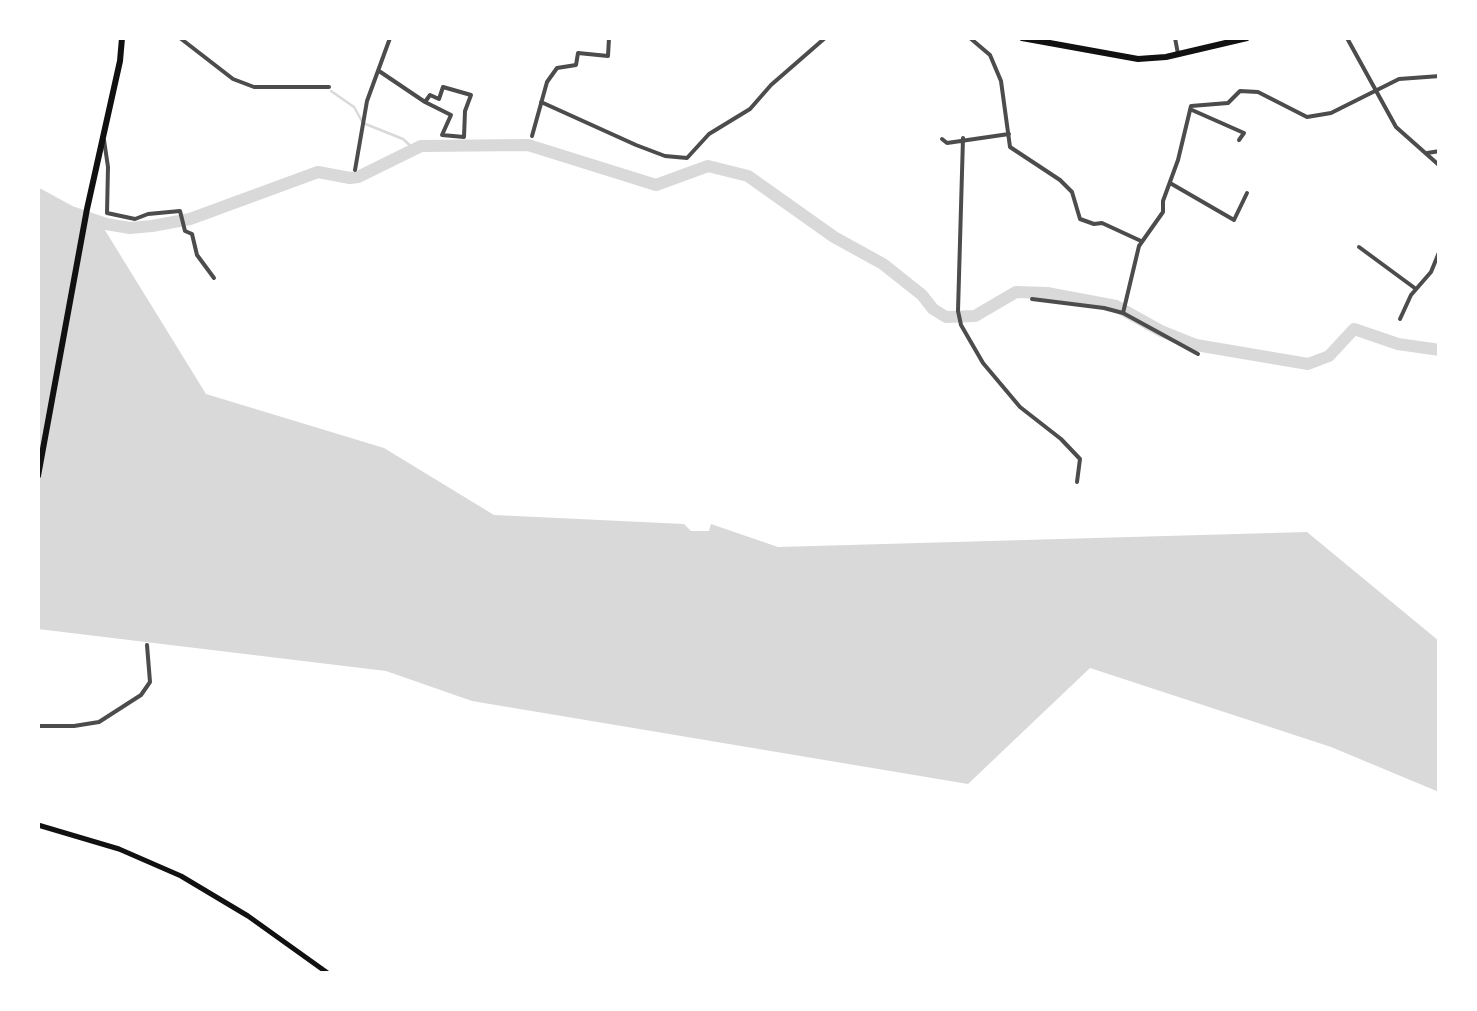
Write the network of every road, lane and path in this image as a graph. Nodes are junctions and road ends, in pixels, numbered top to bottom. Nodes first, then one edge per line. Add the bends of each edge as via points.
1 (122, 38) edge
2 (180, 38) edge
3 (390, 38) edge
4 (609, 38) edge
5 (825, 38) edge
6 (970, 38) edge
7 (1022, 38) edge
8 (1175, 38) edge
9 (1247, 38) edge
10 (1347, 38) edge
11 (1178, 54) junction
12 (379, 71) junction
13 (1440, 76) edge
14 (329, 86) dead end
15 (1374, 89) junction
16 (424, 102) junction
17 (542, 102) junction
18 (1192, 110) dead end
19 (1008, 134) junction
20 (532, 136) dead end
21 (942, 138) dead end
22 (963, 138) junction
23 (104, 140) junction
24 (1239, 140) dead end
25 (1440, 151) edge
26 (1427, 153) junction
27 (1440, 166) edge
28 (355, 170) dead end
29 (1170, 183) junction
30 (1248, 193) dead end
31 (1141, 241) junction
32 (1358, 248) dead end
33 (1440, 250) edge
34 (214, 278) dead end
35 (1416, 289) junction
36 (1032, 299) dead end
37 (1123, 314) junction
38 (1400, 319) dead end
39 (1198, 354) dead end
40 (38, 476) edge
41 (1077, 482) dead end
42 (146, 644) dead end
43 (38, 726) edge
44 (38, 825) edge
45 (328, 974) edge

1 - 23 main road
2 - 14 street via 254,87
3 - 12 street
4 - 17 street via 608,56 578,54 576,66 557,68
5 - 17 street via 687,158 636,146
6 - 19 street via 996,66
7 - 11 main road via 1128,58
8 - 11 street
9 - 11 main road
10 - 15 street
12 - 16 street
12 - 28 street
13 - 15 street via 1398,79
15 - 26 street via 1396,127
15 - 29 street via 1330,114 1307,117 1240,90 1228,102 1191,106
16 - 16 street via 430,95 438,98 443,88 471,94 464,137 442,135 451,115
17 - 20 street
18 - 24 street via 1244,132
19 - 22 street
19 - 31 street via 1010,146 1072,192 1080,220
21 - 22 street
22 - 41 street via 961,325 1020,408 1080,459
23 - 34 street via 107,213 134,219 180,211
23 - 40 main road
25 - 26 street
26 - 27 street
29 - 30 street via 1234,220
29 - 31 street via 1162,212
31 - 37 street
32 - 35 street
33 - 35 street
35 - 38 street
36 - 37 street
37 - 39 street
42 - 43 street via 150,682 141,695 99,722
44 - 45 main road via 180,876

